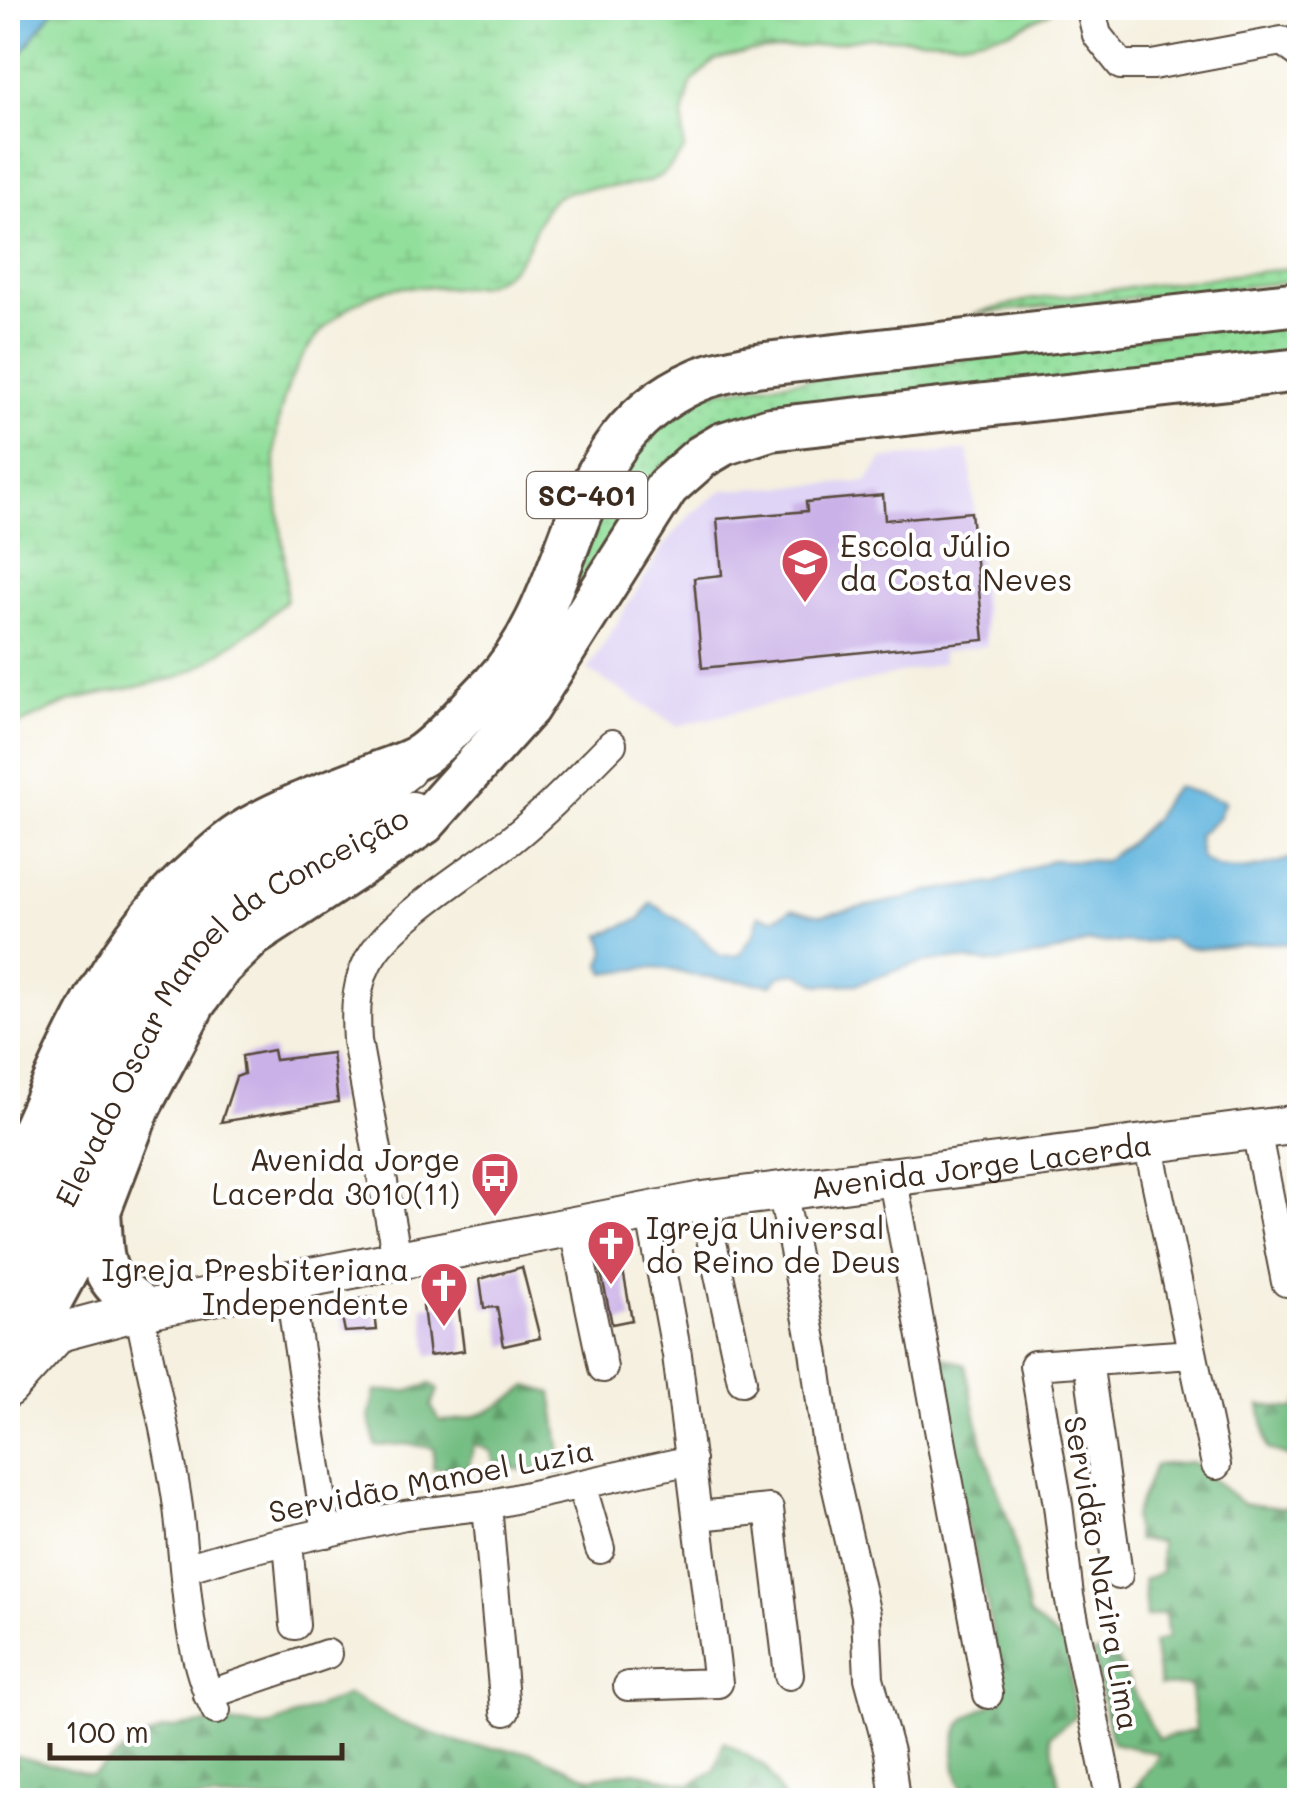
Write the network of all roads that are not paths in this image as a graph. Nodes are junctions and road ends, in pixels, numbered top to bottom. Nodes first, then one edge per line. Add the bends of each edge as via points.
1 (1092, 10) dead end
2 (1300, 54) edge
3 (1300, 303) edge
4 (1300, 370) edge
5 (612, 744) dead end
6 (421, 756) junction
7 (459, 787) junction
8 (251, 880) junction
9 (1300, 1124) edge
10 (1256, 1130) junction
11 (1148, 1143) junction
12 (892, 1175) junction
13 (8, 1186) edge
14 (782, 1190) junction
15 (703, 1201) junction
16 (100, 1210) junction
17 (650, 1210) junction
18 (573, 1224) junction
19 (8, 1252) edge
20 (397, 1258) junction
21 (288, 1280) junction
22 (1286, 1282) dead end
23 (143, 1310) junction
24 (23, 1333) edge
25 (1192, 1354) junction
26 (1088, 1362) junction
27 (603, 1368) dead end
28 (742, 1381) dead end
29 (8, 1388) edge
30 (691, 1460) junction
31 (1216, 1464) dead end
32 (581, 1484) junction
33 (487, 1505) junction
34 (698, 1516) junction
35 (328, 1534) junction
36 (288, 1541) junction
37 (600, 1549) dead end
38 (185, 1568) junction
39 (1118, 1575) dead end
40 (296, 1625) dead end
41 (327, 1654) dead end
42 (788, 1675) dead end
43 (628, 1686) dead end
44 (988, 1694) dead end
45 (505, 1711) dead end
46 (1109, 1792) dead end
47 (896, 1800) edge

1 - 2 street via 1097,35 1121,65 1282,41
3 - 6 highway, SC-401 via 756,365 676,390 617,440 515,657
4 - 7 highway, SC-401 via 770,429 723,444 667,487 528,707
5 - 20 street via 516,836 391,931 358,984 357,1040
6 - 8 main road, Elevado Oscar Manoel da Conceição via 356,808 275,848
6 - 13 highway, SC-401 via 253,826 157,908 93,1001
7 - 8 main road, Elevado Oscar Manoel da Conceição
7 - 16 highway, SC-401 via 424,823 252,936 220,967 138,1107
8 - 19 main road, Elevado Oscar Manoel da Conceição via 206,899 139,981
8 - 24 main road, Elevado Oscar Manoel da Conceição via 163,996 20,1292
9 - 10 main road, Avenida Jorge Lacerda
10 - 11 main road, Avenida Jorge Lacerda
10 - 22 street
11 - 12 main road, Avenida Jorge Lacerda
11 - 25 street
12 - 14 main road, Avenida Jorge Lacerda
12 - 44 street
14 - 15 main road, Avenida Jorge Lacerda
14 - 47 street
15 - 17 main road, Avenida Jorge Lacerda
15 - 28 street
16 - 23 highway via 107,1274
16 - 24 highway, SC-401 via 35,1329
17 - 18 main road, Avenida Jorge Lacerda
17 - 30 street
18 - 20 main road, Avenida Jorge Lacerda
18 - 27 street
20 - 21 main road, Avenida Jorge Lacerda
21 - 23 main road, Avenida Jorge Lacerda
21 - 35 street
23 - 24 main road, Avenida Jorge Lacerda
23 - 38 street
24 - 29 main road, Elevado Oscar Manoel da Conceição
25 - 26 street
25 - 31 street
26 - 39 street
26 - 46 street, Servidão Nazira Lima via 1034,1365 1069,1596
30 - 32 street, Servidão Manoel Luzia
30 - 34 street
32 - 33 street, Servidão Manoel Luzia
32 - 37 street
33 - 35 street, Servidão Manoel Luzia
33 - 45 street
34 - 42 street via 768,1509
34 - 43 street via 718,1683
35 - 36 street, Servidão Manoel Luzia
36 - 38 street, Servidão Manoel Luzia
36 - 40 street
38 - 41 street via 212,1702

